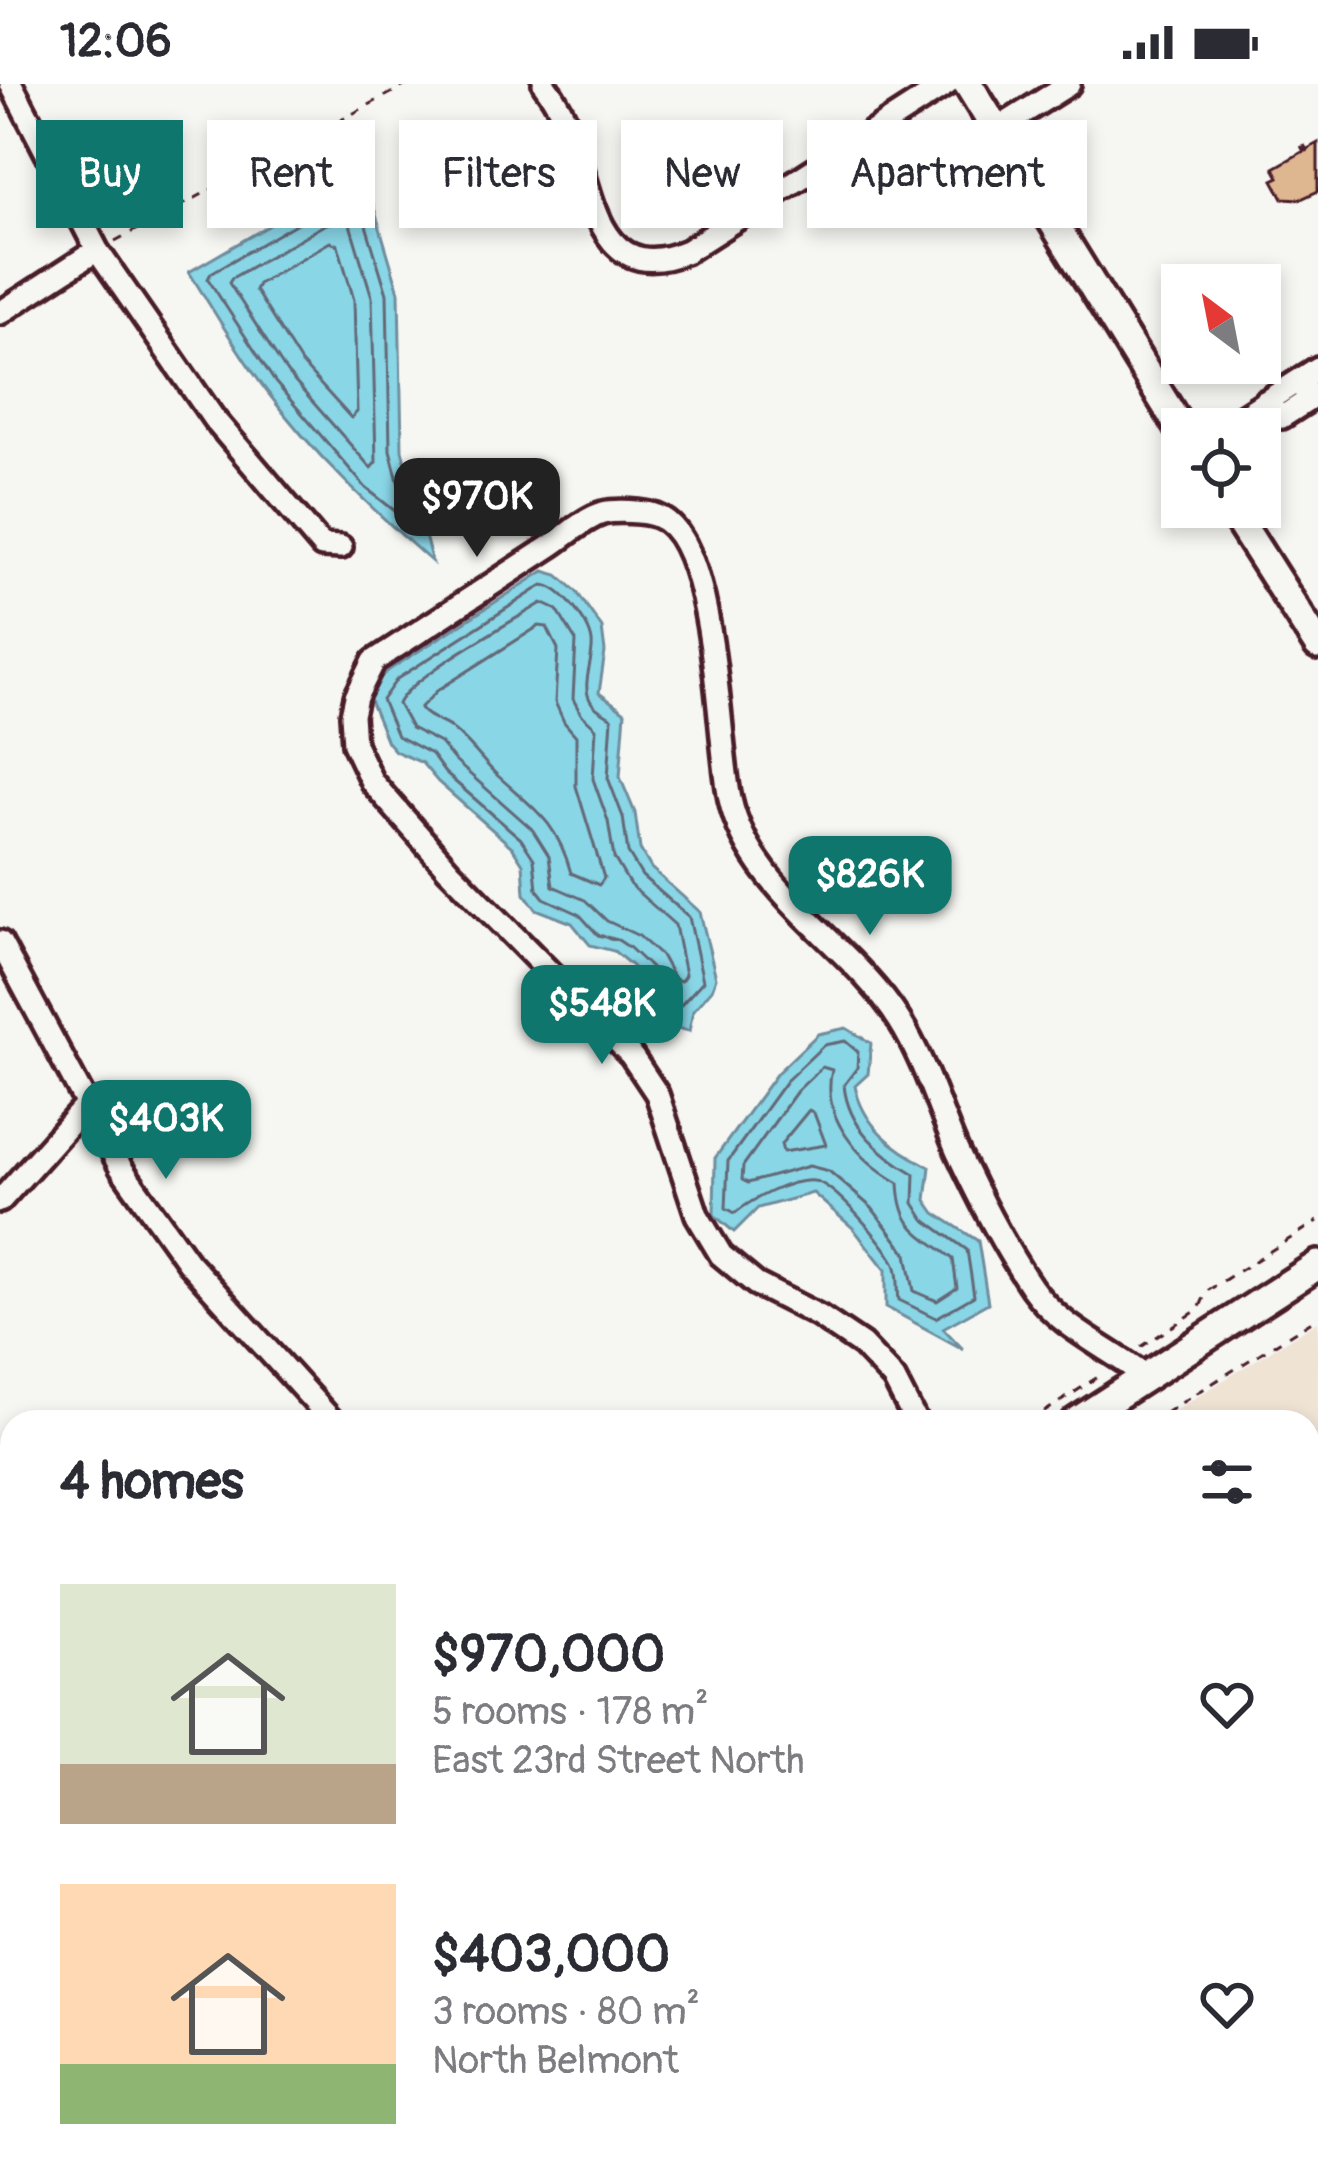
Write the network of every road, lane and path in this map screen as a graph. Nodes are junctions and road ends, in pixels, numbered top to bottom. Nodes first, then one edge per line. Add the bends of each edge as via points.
1 (10, 84) edge
2 (409, 84) edge
3 (544, 84) edge
4 (947, 84) edge
5 (968, 84) edge
6 (1069, 84) edge
7 (990, 120) edge
8 (1012, 120) edge
9 (1302, 145) dead end
10 (1306, 152) dead end
11 (1057, 228) edge
12 (98, 250) junction
13 (0, 314) edge
14 (1311, 373) edge
15 (1168, 408) edge
16 (1255, 408) edge
17 (1243, 528) edge
18 (340, 547) dead end
19 (1318, 645) edge
20 (0, 942) edge
21 (87, 1104) junction
22 (0, 1201) edge
23 (1318, 1221) edge
24 (1318, 1265) edge
25 (1318, 1316) edge
26 (1135, 1368) junction
27 (322, 1410) edge
28 (910, 1410) edge
29 (1053, 1410) edge
30 (1089, 1410) edge
31 (1170, 1410) edge

1 - 12 street
2 - 12 path
3 - 4 street via 565,116 602,229 631,255 659,261 687,251
5 - 7 main road
6 - 8 street
9 - 10 path
11 - 15 main road
12 - 13 street
12 - 18 street via 214,419 322,546
14 - 16 street
17 - 19 main road
20 - 21 street
21 - 22 street
21 - 27 street via 188,1262
23 - 26 path via 1207,1291 1199,1309
24 - 26 main road
25 - 31 path
26 - 28 street via 1034,1291 958,1153 898,1020 743,839 730,799 703,598 679,535 652,514 602,513 374,661 356,697 354,745 372,782 449,870 631,1055 657,1094 697,1215 722,1256 862,1345
26 - 29 path
26 - 30 main road

